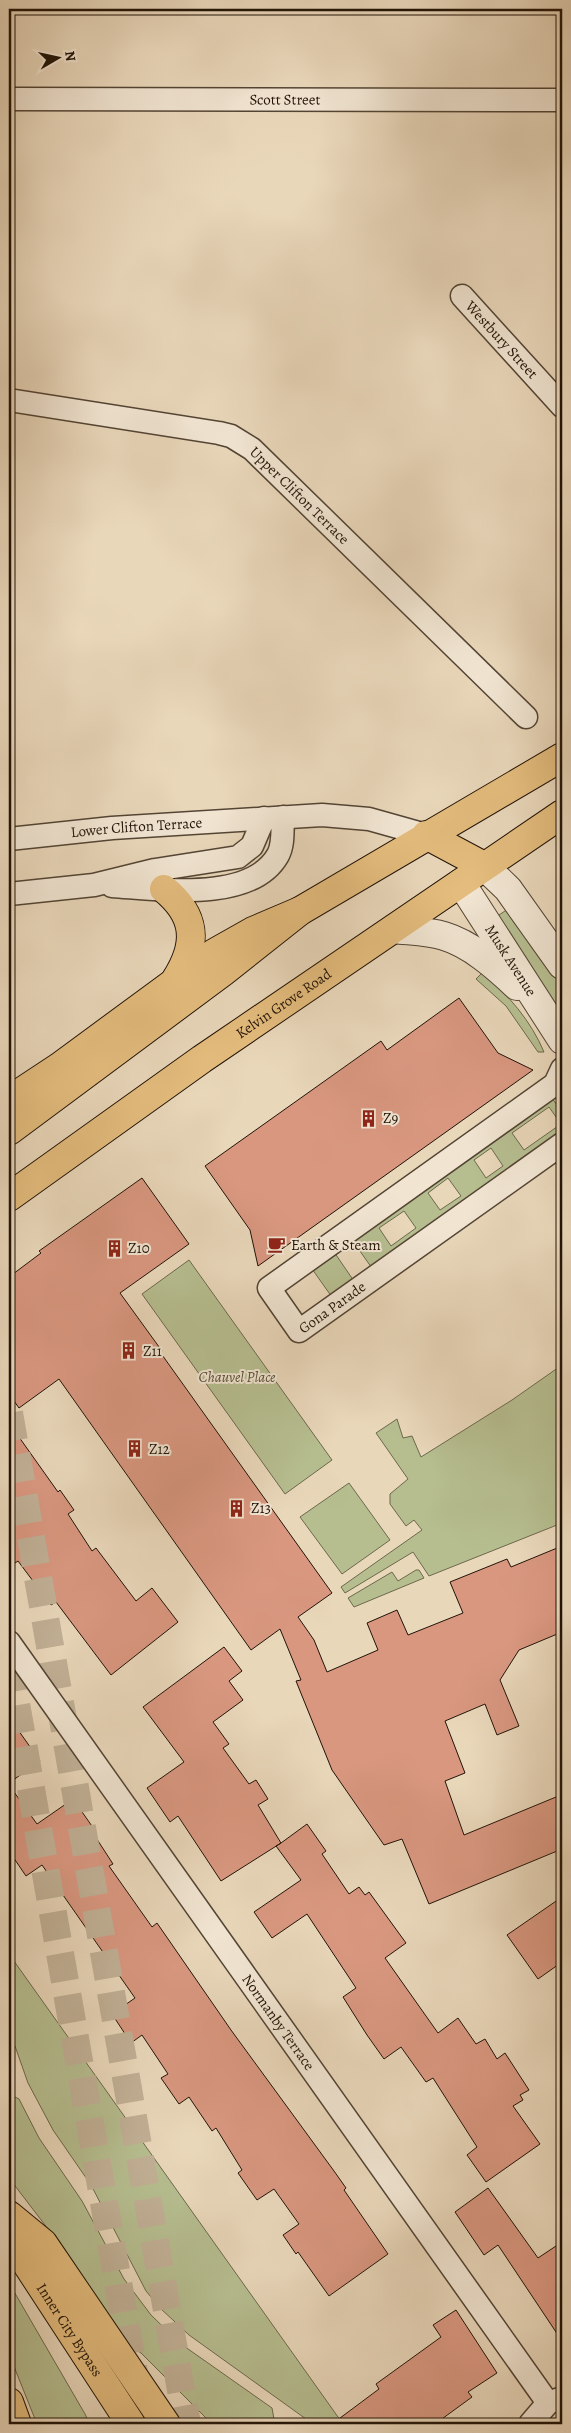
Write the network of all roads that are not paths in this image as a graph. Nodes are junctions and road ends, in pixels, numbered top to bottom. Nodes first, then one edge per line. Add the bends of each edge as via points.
1 (9, 99) edge
2 (562, 100) edge
3 (462, 296) dead end
4 (9, 400) edge
5 (562, 406) edge
6 (526, 717) dead end
7 (562, 756) edge
8 (562, 814) edge
9 (273, 818) junction
10 (426, 835) junction
11 (9, 839) edge
12 (484, 866) junction
13 (461, 883) junction
14 (94, 885) junction
15 (164, 889) junction
16 (9, 894) edge
17 (300, 911) junction
18 (394, 929) junction
19 (562, 965) edge
20 (176, 979) junction
21 (543, 1011) junction
22 (562, 1040) edge
23 (562, 1068) edge
24 (9, 1100) edge
25 (9, 1131) edge
26 (562, 1144) edge
27 (9, 1197) edge
28 (9, 1642) edge
29 (9, 2215) edge
30 (9, 2237) edge
31 (555, 2400) edge
32 (9, 2402) edge
33 (17, 2424) edge
34 (131, 2424) edge
35 (166, 2424) edge
36 (530, 2424) edge

1 - 2 street, Scott Street
3 - 5 street, Westbury Street
4 - 6 street, Upper Clifton Terrace via 219,433 241,442 252,449
7 - 10 main road
8 - 12 main road, Kelvin Grove Road
9 - 10 street, Lower Clifton Terrace via 322,814 360,817
9 - 11 street, Lower Clifton Terrace via 112,828
9 - 14 street via 252,846 238,857 155,870
9 - 15 street via 282,839 278,856 250,879 222,888
10 - 12 main road
10 - 13 main road
10 - 17 main road
12 - 13 main road, Kelvin Grove Road
12 - 19 street via 508,889
13 - 18 main road, Kelvin Grove Road
13 - 21 street, Musk Avenue
14 - 15 street
14 - 16 street
15 - 20 main road via 182,908 191,930 190,952
17 - 20 main road via 232,942
17 - 25 main road
18 - 21 street via 432,933 462,944 497,969
18 - 27 main road, Kelvin Grove Road via 202,1059
20 - 24 main road
21 - 22 street, Musk Avenue
23 - 26 street, Gona Parade via 555,1084 269,1288 299,1331
28 - 31 street, Normanby Terrace
29 - 35 main road via 44,2243
30 - 34 main road, Inner City Bypass
31 - 36 street
32 - 33 main road

